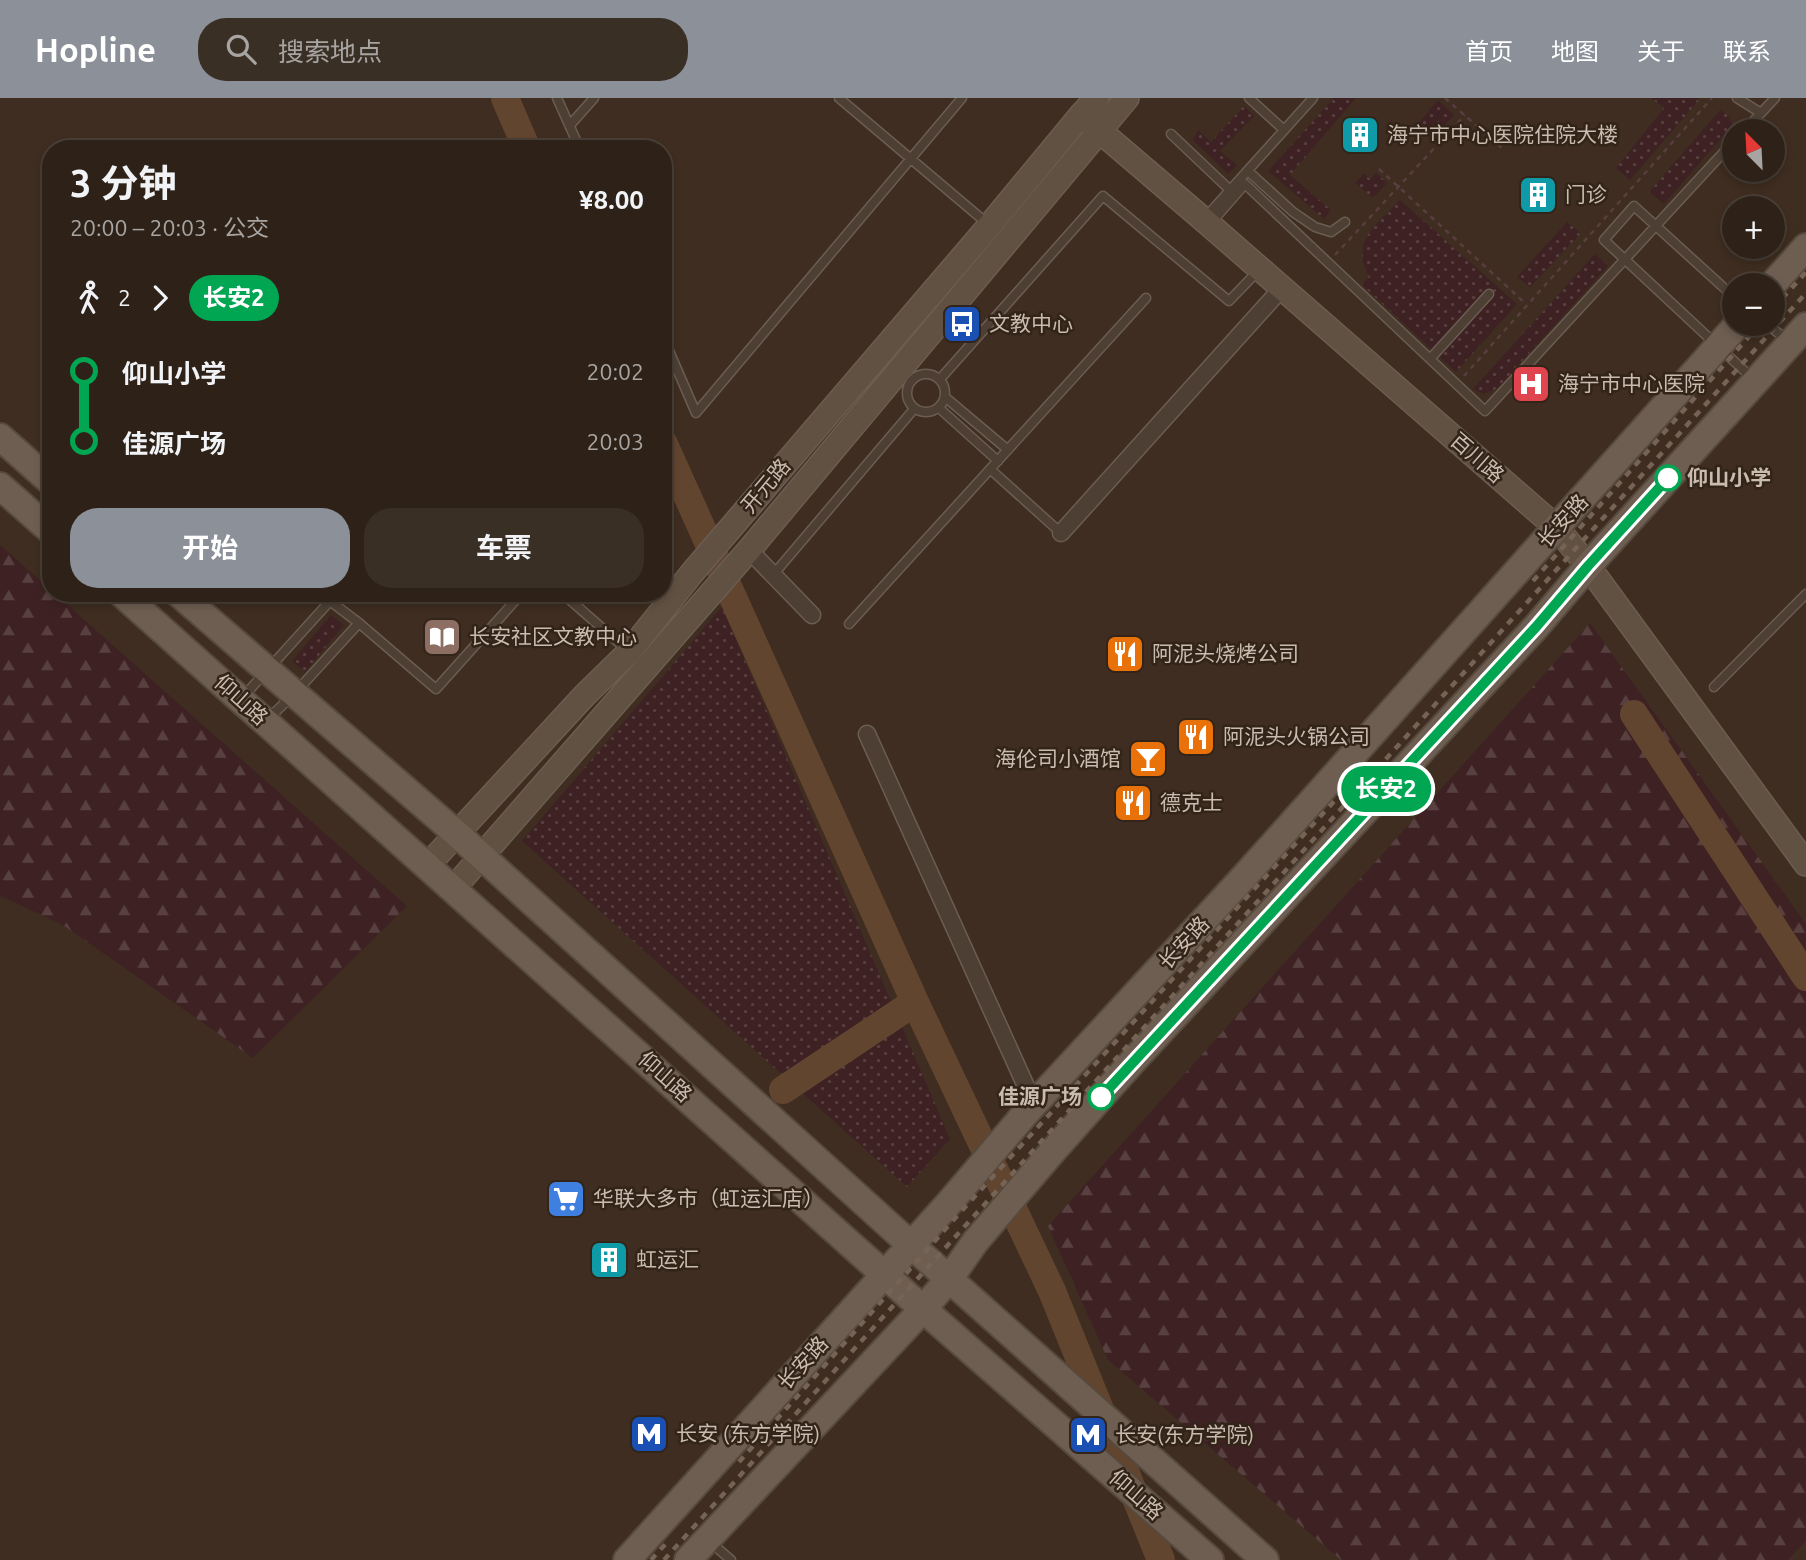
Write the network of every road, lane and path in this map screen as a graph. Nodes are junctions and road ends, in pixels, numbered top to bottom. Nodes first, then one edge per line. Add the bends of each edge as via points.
1 (558, 98) edge
2 (594, 98) edge
3 (839, 98) edge
4 (962, 98) edge
5 (1097, 98) edge
6 (1127, 98) edge
7 (1248, 98) edge
8 (1313, 98) edge
9 (1445, 98) edge
10 (1712, 98) edge
11 (1737, 98) edge
12 (1775, 98) edge
13 (1761, 113) junction
14 (1081, 115) junction
15 (1465, 116) junction
16 (1755, 119) edge
17 (570, 125) junction
18 (1284, 130) junction
19 (1099, 131) junction
20 (1171, 134) dead end
21 (576, 140) edge
22 (1502, 148) dead end
23 (1722, 154) edge
24 (911, 158) junction
25 (1379, 169) dead end
26 (1248, 171) junction
27 (1399, 186) junction
28 (1230, 190) junction
29 (1207, 222) junction
30 (1345, 222) dead end
31 (990, 225) junction
32 (1656, 226) junction
33 (1806, 247) edge
34 (1626, 258) junction
35 (1328, 262) junction
36 (1260, 269) junction
37 (1783, 273) edge
38 (1722, 286) edge
39 (1282, 288) junction
40 (1489, 295) dead end
41 (1146, 298) dead end
42 (1527, 304) junction
43 (1798, 335) edge
44 (1727, 336) edge
45 (1718, 346) junction
46 (672, 357) edge
47 (1430, 359) junction
48 (905, 376) junction
49 (940, 379) junction
50 (1755, 382) junction
51 (1457, 384) junction
52 (945, 397) junction
53 (939, 408) junction
54 (915, 409) junction
55 (0, 437) edge
56 (1008, 450) junction
57 (998, 461) junction
58 (990, 469) junction
59 (42, 474) edge
60 (0, 486) edge
61 (42, 523) edge
62 (1557, 528) junction
63 (1061, 533) joint
64 (744, 557) junction
65 (1588, 566) junction
66 (773, 575) junction
67 (1806, 593) edge
68 (672, 598) edge
69 (131, 602) edge
70 (188, 602) edge
71 (329, 602) edge
72 (331, 602) edge
73 (514, 602) edge
74 (572, 602) edge
75 (669, 602) edge
76 (812, 615) dead end
77 (359, 623) junction
78 (849, 625) dead end
79 (629, 652) junction
80 (267, 671) junction
81 (1714, 687) dead end
82 (294, 694) junction
83 (241, 700) junction
84 (265, 722) junction
85 (867, 734) dead end
86 (457, 834) junction
87 (1803, 855) edge
88 (483, 857) junction
89 (428, 866) junction
90 (453, 889) junction
91 (1030, 1109) junction
92 (911, 1245) junction
93 (884, 1273) junction
94 (950, 1278) junction
95 (923, 1309) junction
96 (707, 1539) junction
97 (627, 1560) edge
98 (688, 1560) edge
99 (731, 1560) edge
100 (1210, 1560) edge
101 (1265, 1560) edge

1 - 17 lane
2 - 17 lane
3 - 24 lane
4 - 24 lane
5 - 14 main road, 开元路
6 - 19 main road, 开元路
7 - 18 lane
8 - 18 lane
9 - 15 path
10 - 42 path
11 - 13 lane
12 - 13 lane
13 - 16 lane
14 - 19 main road, 百川路
14 - 31 main road, 开元路
15 - 22 path
15 - 27 path
17 - 21 lane
18 - 26 lane
19 - 29 main road, 百川路
19 - 48 main road, 开元路
20 - 28 lane
23 - 32 lane
24 - 31 lane
24 - 46 lane via 696,412
25 - 27 path
26 - 28 lane
26 - 30 lane via 1315,227 1331,232
27 - 35 path
27 - 42 path
28 - 29 lane
29 - 35 lane via 1245,184
29 - 36 main road, 百川路
31 - 68 main road, 开元路
32 - 34 lane
32 - 34 lane via 1634,206 1604,240
32 - 38 lane
33 - 37 main road
34 - 45 lane
34 - 51 lane via 1485,411
35 - 47 lane
36 - 39 main road, 百川路
36 - 49 lane via 1229,301 1103,196
39 - 62 main road, 百川路
39 - 63 street
40 - 47 lane
41 - 56 lane
42 - 51 path
43 - 50 main road, 长安路
44 - 45 main road, 长安路
45 - 50 lane
45 - 62 main road, 长安路
47 - 51 lane
48 - 49 lane via 922,373
48 - 54 lane via 906,392
48 - 64 main road, 开元路
49 - 52 lane
50 - 65 main road, 长安路
52 - 53 lane
52 - 56 lane
53 - 54 lane
53 - 57 lane
54 - 66 lane
55 - 59 main road
56 - 57 lane
57 - 58 lane
58 - 63 lane
58 - 78 lane
60 - 61 main road
62 - 65 main road, 百川路
62 - 91 main road, 长安路
64 - 66 street
64 - 88 main road, 开元路
65 - 87 main road, 百川路
65 - 94 main road, 长安路 via 1134,1060 975,1242
66 - 76 street
67 - 81 lane
69 - 83 main road, 仰山路
70 - 80 main road, 仰山路
71 - 80 lane
72 - 77 lane
73 - 77 lane via 436,689
74 - 79 lane
75 - 79 main road, 开元路
77 - 82 lane
79 - 86 main road, 开元路
80 - 82 main road, 仰山路
80 - 83 lane
82 - 84 lane
82 - 86 main road, 仰山路
83 - 84 main road, 仰山路
84 - 89 main road, 仰山路
85 - 91 street
86 - 88 main road, 仰山路
86 - 89 main road, 开元路
88 - 90 main road
88 - 92 main road, 仰山路
89 - 90 main road, 仰山路
90 - 93 main road, 仰山路
91 - 92 main road, 长安路
92 - 93 main road, 长安路
92 - 94 main road, 仰山路
93 - 95 main road, 仰山路
93 - 97 main road, 长安路
94 - 95 main road
94 - 101 main road, 仰山路
95 - 96 main road
95 - 100 main road, 仰山路
96 - 98 main road
96 - 99 lane

